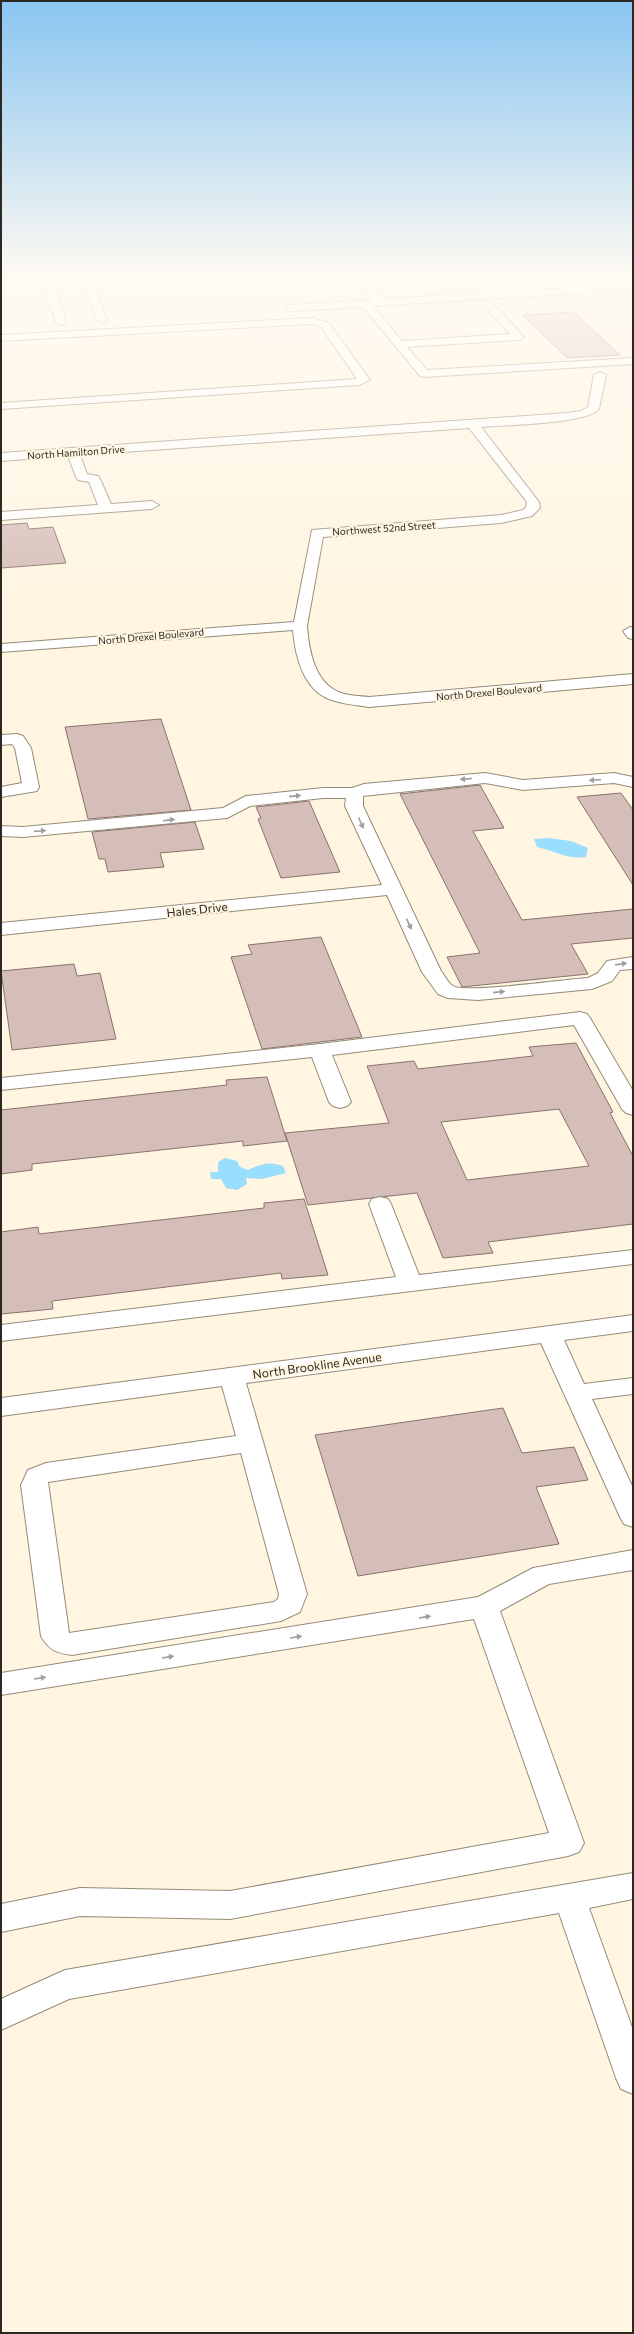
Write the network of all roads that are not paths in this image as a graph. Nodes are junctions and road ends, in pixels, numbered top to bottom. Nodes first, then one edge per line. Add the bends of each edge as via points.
1 (286, 387) edge
2 (598, 387) edge
3 (1, 406) edge
4 (474, 425) junction
5 (73, 452) junction
6 (1, 457) edge
7 (152, 505) dead end
8 (106, 508) junction
9 (1, 516) edge
10 (300, 626) junction
11 (1, 648) edge
12 (633, 679) edge
13 (346, 699) joint
14 (1, 740) edge
15 (633, 782) edge
16 (1, 792) edge
17 (355, 793) junction
18 (1, 831) edge
19 (392, 889) junction
20 (1, 929) edge
21 (633, 963) edge
22 (320, 1050) junction
23 (1, 1084) edge
24 (340, 1102) dead end
25 (633, 1109) edge
26 (380, 1204) dead end
27 (633, 1257) edge
28 (410, 1283) junction
29 (633, 1323) edge
30 (1, 1333) edge
31 (549, 1334) junction
32 (232, 1376) junction
33 (633, 1386) edge
34 (576, 1393) junction
35 (1, 1407) edge
36 (251, 1443) junction
37 (624, 1474) edge
38 (633, 1517) edge
39 (633, 1560) edge
40 (484, 1607) junction
41 (1, 1684) edge
42 (633, 1886) edge
43 (570, 1898) junction
44 (1, 1918) edge
45 (1, 2015) edge
46 (633, 2078) edge

1 - 3 street
2 - 4 street, North Hamilton Drive via 593,409 584,414
4 - 5 street, North Hamilton Drive
4 - 10 street, Northwest 52nd Street via 530,495 533,508 527,513 501,519 317,533
5 - 6 street, North Hamilton Drive
5 - 8 street via 82,477 94,479
7 - 8 street
8 - 9 street
10 - 11 street, North Drexel Boulevard via 272,626
10 - 13 street, Northwest 52nd Street via 305,657 319,686 330,694
12 - 13 street, North Drexel Boulevard via 388,701
14 - 16 street via 17,739 23,748 31,787
15 -> 17 street via 614,778 523,785 485,778 364,789
18 -> 17 street via 23,832 158,821 227,813 246,801 322,793
17 -> 19 street via 354,806
19 - 20 street, Hales Drive
19 -> 21 street via 432,972 445,990 455,994 592,983 605,977 614,965
22 - 23 street
22 - 24 street
22 - 25 street via 580,1018
26 - 28 street
27 - 28 street
28 - 30 street
29 - 31 street, North Brookline Avenue
31 - 32 street, North Brookline Avenue
31 - 34 street
32 - 35 street, North Brookline Avenue
32 - 36 street
33 - 34 street
34 - 37 street
36 - 36 street via 293,1594 290,1605 281,1611 72,1644 61,1643 55,1636 34,1485 37,1476 46,1472
37 - 38 street
39 - 40 street via 543,1575
41 -> 40 street
40 - 44 street via 568,1843 230,1905 80,1902
42 - 43 street
43 - 45 street via 65,1985
43 - 46 street

